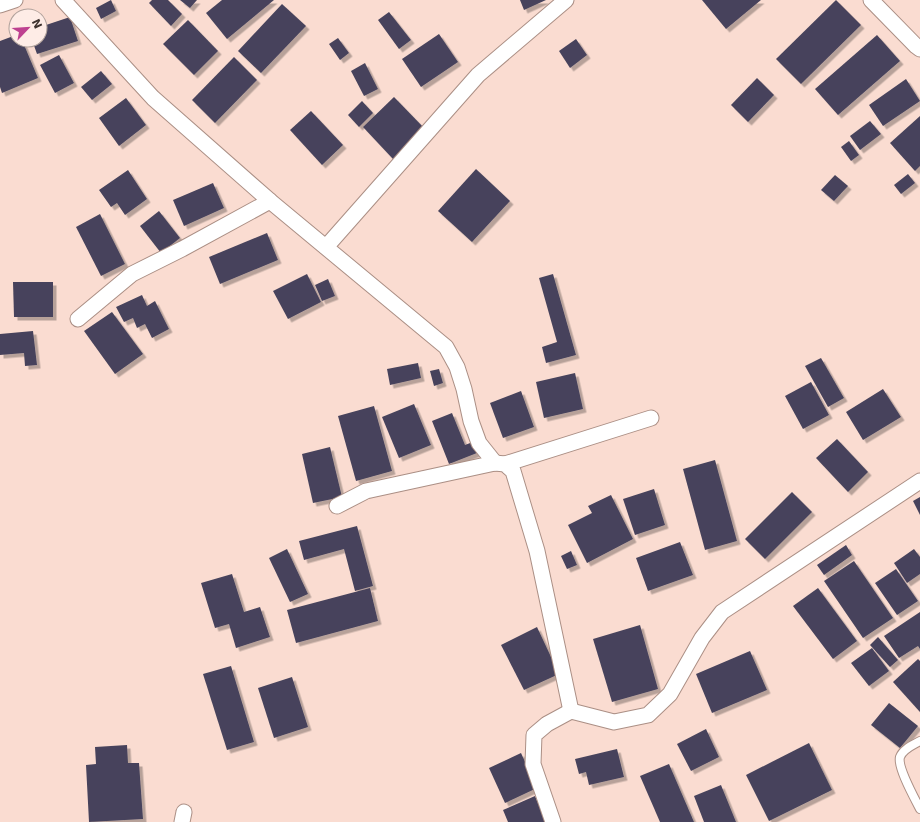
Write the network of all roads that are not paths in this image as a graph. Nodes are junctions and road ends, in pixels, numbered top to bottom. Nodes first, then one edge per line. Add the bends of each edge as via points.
1 (15, 0) edge
2 (63, 0) edge
3 (566, 0) edge
4 (871, 0) edge
5 (0, 5) edge
6 (920, 49) edge
7 (270, 201) junction
8 (326, 247) junction
9 (78, 319) dead end
10 (651, 418) dead end
11 (500, 464) junction
12 (920, 481) edge
13 (337, 506) dead end
14 (571, 711) junction
15 (920, 741) edge
16 (920, 810) edge
17 (553, 822) edge

1 - 5 street
2 - 7 street via 153,98
3 - 8 street via 478,76
4 - 6 street
7 - 8 street
7 - 9 street via 132,274
8 - 11 street via 446,347 457,367 479,443
10 - 11 street
11 - 13 street via 366,491
11 - 14 street via 513,471 537,551
12 - 14 street via 722,612 702,638 670,694 648,715 614,722
14 - 17 street via 547,724 534,735 533,764
15 - 16 lane via 905,750 900,756 899,764

